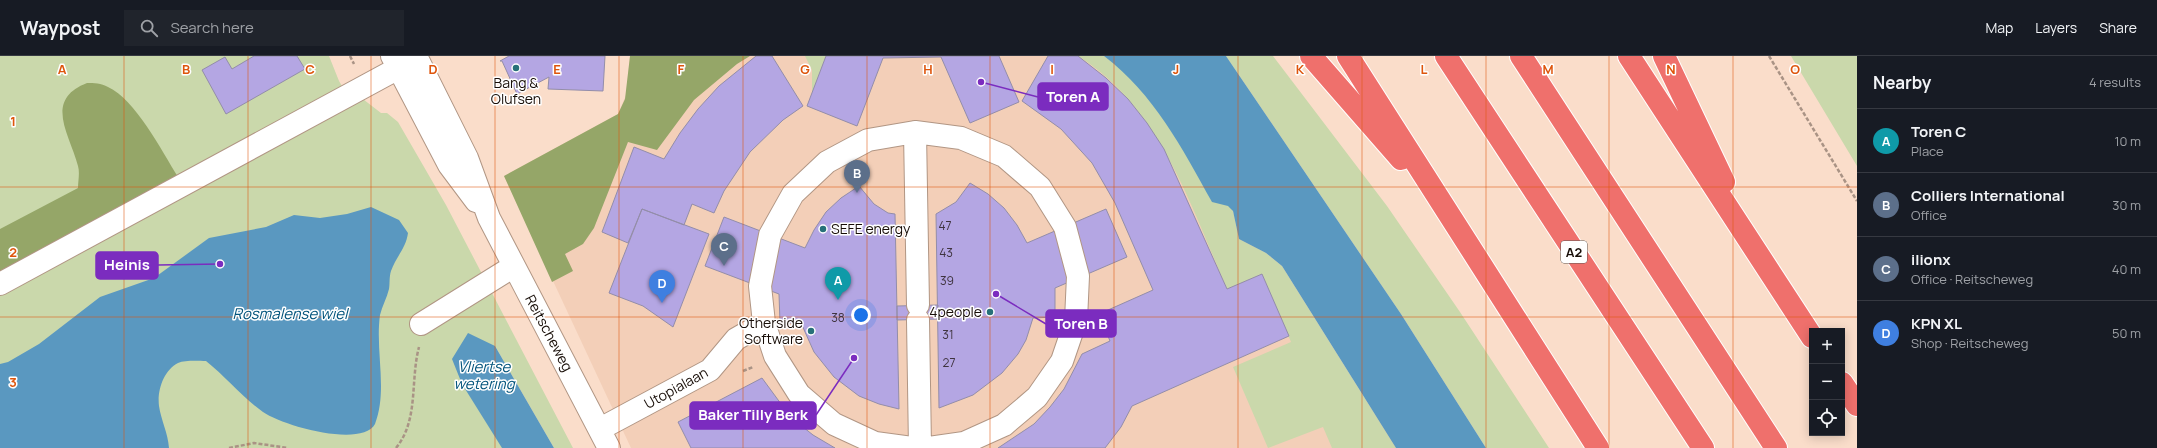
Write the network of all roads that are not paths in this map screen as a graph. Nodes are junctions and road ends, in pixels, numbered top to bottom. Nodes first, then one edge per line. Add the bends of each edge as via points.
1 (1312, 56) edge
2 (1348, 56) edge
3 (1446, 56) edge
4 (1521, 56) edge
5 (1629, 56) edge
6 (1664, 56) edge
7 (416, 57) edge
8 (395, 62) edge
9 (915, 132) junction
10 (1452, 217) junction
11 (489, 218) junction
12 (1762, 262) junction
13 (514, 266) junction
14 (0, 284) edge
15 (764, 323) junction
16 (421, 324) road end
17 (1809, 332) edge
18 (1845, 388) edge
19 (1857, 406) edge
20 (605, 439) edge
21 (912, 448) edge
22 (920, 448) edge
23 (929, 448) edge
24 (1598, 448) edge
25 (1703, 448) edge
26 (1776, 448) edge

1 - 10 highway
2 - 10 highway
3 - 25 highway, A2
4 - 26 highway
5 - 12 highway
6 - 12 highway
7 - 8 street
7 - 11 street, Reitscheweg via 468,158
8 - 11 street, Reitscheweg via 449,165
8 - 14 street
9 - 15 street via 868,140 827,162 793,194 770,235 760,286
9 - 22 street
9 - 23 street via 961,138 1004,156 1040,187 1065,227 1078,276 1076,320 1062,361 1037,397 1004,425 964,443
10 - 24 highway
11 - 13 street, Reitscheweg
12 - 17 highway
13 - 16 street
13 - 20 street, Reitscheweg
15 - 20 street, Utopialaan via 736,339 710,370
15 - 21 street via 775,356 799,394 834,424 875,443
18 - 19 highway

